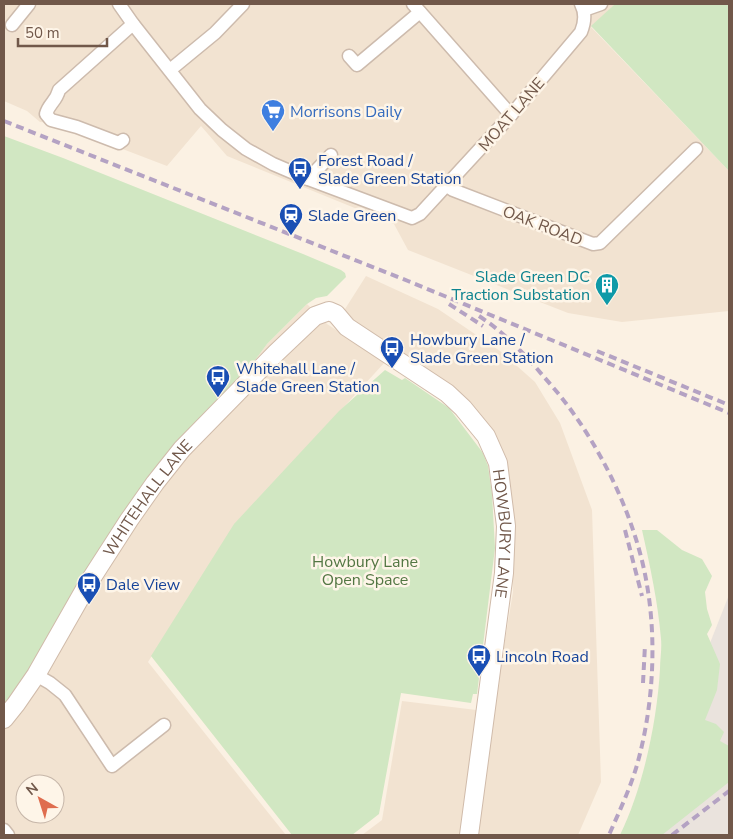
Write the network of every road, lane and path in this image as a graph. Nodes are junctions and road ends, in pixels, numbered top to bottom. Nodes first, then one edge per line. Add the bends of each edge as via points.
1 (30, 4) edge
2 (119, 4) edge
3 (243, 4) edge
4 (601, 4) edge
5 (582, 7) edge
6 (417, 8) edge
7 (133, 24) junction
8 (12, 25) dead end
9 (357, 65) dead end
10 (170, 70) junction
11 (511, 115) junction
12 (123, 140) dead end
13 (696, 149) dead end
14 (331, 155) dead end
15 (308, 179) junction
16 (447, 186) junction
17 (329, 311) joint
18 (36, 675) junction
19 (4, 719) edge
20 (164, 724) dead end
21 (4, 830) edge
22 (8, 835) edge
23 (469, 835) edge

1 - 8 street
2 - 7 street
3 - 10 street via 215,33
4 - 5 street, MOAT LANE
5 - 11 street, MOAT LANE via 584,26 581,32
6 - 9 street
6 - 11 street
7 - 10 street
7 - 12 street via 58,90 57,98 46,114 51,120 119,143
10 - 15 street via 200,109 246,150
11 - 16 street, MOAT LANE
13 - 16 street, OAK ROAD via 600,243 593,244
14 - 15 street
15 - 16 street, MOAT LANE via 412,218
17 - 18 street, WHITEHALL LANE via 315,316 276,353 182,450 155,483 89,582
17 - 23 street, HOWBURY LANE via 463,408 486,436 498,463 506,526 504,573
18 - 19 street, WHITEHALL LANE
18 - 20 street via 65,695 112,766
21 - 22 street

